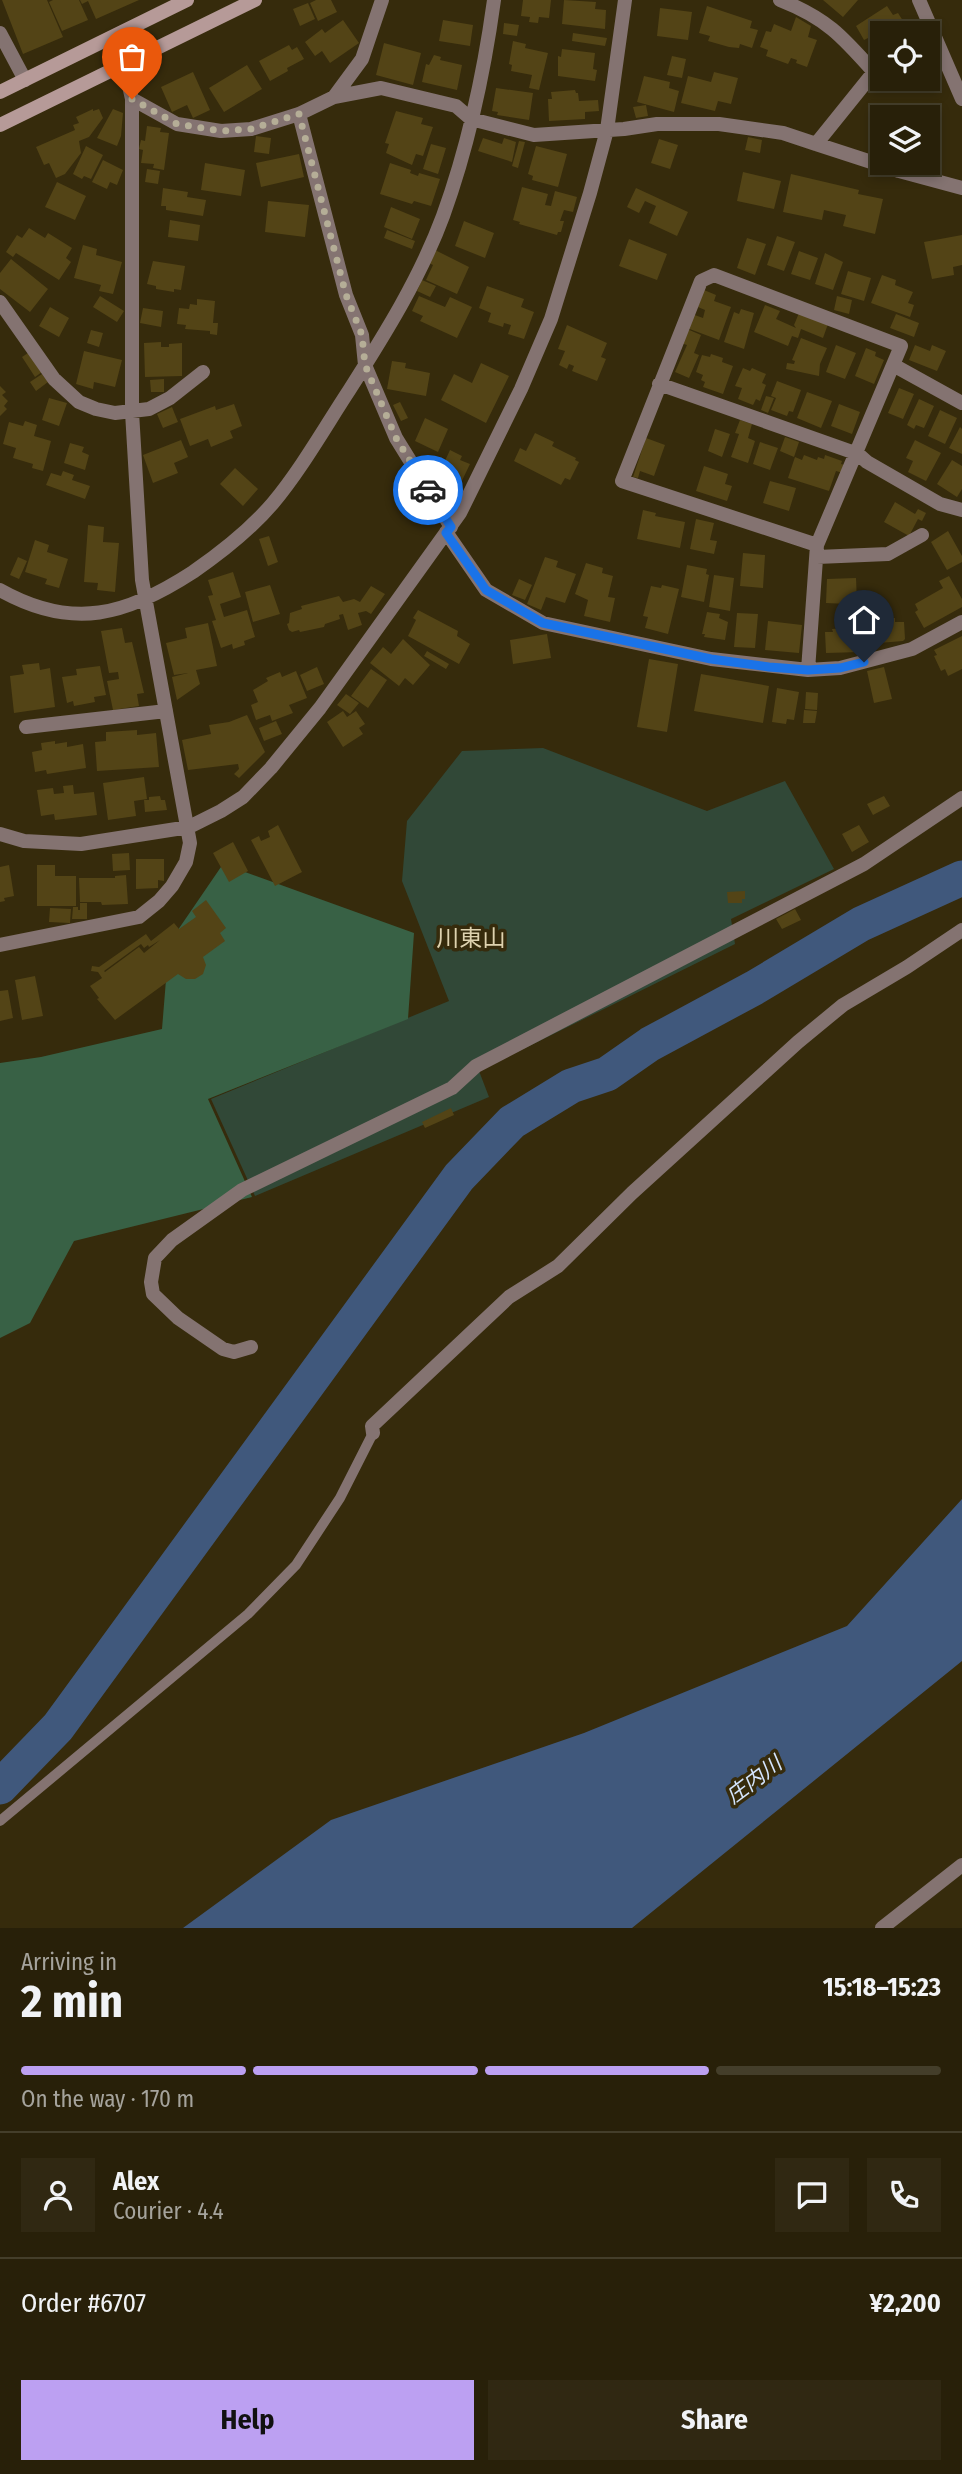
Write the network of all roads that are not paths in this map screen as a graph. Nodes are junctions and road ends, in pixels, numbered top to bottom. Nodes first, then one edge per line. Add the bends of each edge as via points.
1 (187, 0) edge
2 (256, 0) edge
3 (382, 0) edge
4 (495, 0) edge
5 (625, 0) edge
6 (780, 0) edge
7 (919, 0) edge
8 (925, 21) edge
9 (0, 33) edge
10 (940, 56) edge
11 (870, 61) edge
12 (124, 64) junction
13 (870, 79) edge
14 (25, 80) junction
15 (0, 92) edge
16 (334, 97) junction
17 (132, 99) junction
18 (962, 99) edge
19 (299, 114) junction
20 (471, 119) junction
21 (0, 125) edge
22 (607, 130) junction
23 (816, 145) junction
24 (962, 188) edge
25 (0, 302) edge
26 (365, 365) junction
27 (895, 366) junction
28 (203, 372) dead end
29 (659, 384) junction
30 (962, 403) edge
31 (132, 412) junction
32 (858, 454) junction
33 (962, 510) edge
34 (449, 530) junction
35 (922, 535) dead end
36 (817, 551) junction
37 (0, 590) edge
38 (145, 601) junction
39 (962, 622) edge
40 (808, 670) junction
41 (166, 711) junction
42 (26, 727) dead end
43 (962, 798) edge
44 (189, 827) junction
45 (0, 834) edge
46 (962, 930) edge
47 (0, 945) edge
48 (251, 1347) dead end
49 (373, 1433) joint
50 (0, 1821) edge
51 (962, 1865) edge
52 (882, 1928) edge

1 - 14 main road
2 - 12 main road
3 - 16 street via 362,59
4 - 20 street
5 - 22 street
6 - 11 street via 807,10
7 - 8 street
9 - 14 street
10 - 18 street
12 - 17 street
12 - 21 main road
13 - 23 street
14 - 15 main road
16 - 19 street
16 - 20 street via 381,88 456,106
17 - 19 street via 177,124 221,131 251,129
17 - 31 street
19 - 26 street via 346,295 362,335
20 - 22 street via 534,135
20 - 26 street via 442,218 412,286
22 - 23 street via 719,124 783,134
22 - 34 street via 551,319 492,451
23 - 24 street
25 - 31 street via 54,379 79,402 115,414
26 - 34 street via 396,438
26 - 38 street via 272,504 227,549
27 - 29 street via 901,346 714,275 701,281
27 - 30 street
27 - 32 street
28 - 31 street via 170,398
29 - 32 street
29 - 36 street via 622,481
31 - 38 street
32 - 33 street via 940,504
32 - 36 street
34 - 40 street via 486,590 543,623 711,659
34 - 44 street via 271,768 243,797
35 - 36 street via 888,554
36 - 40 street
37 - 38 street via 42,610 79,614
38 - 41 street
39 - 40 street via 912,649 840,668
41 - 42 street
41 - 44 street
43 - 48 street via 864,864 476,1066 452,1088 242,1190 172,1240 155,1258 153,1294 223,1349 234,1352
44 - 45 street via 81,844 24,841
44 - 47 street via 190,843 182,870 159,901 139,917
46 - 49 street via 843,1005 798,1041 558,1266 509,1297 372,1426
49 - 50 lane via 341,1498 296,1565 248,1614
51 - 52 street

